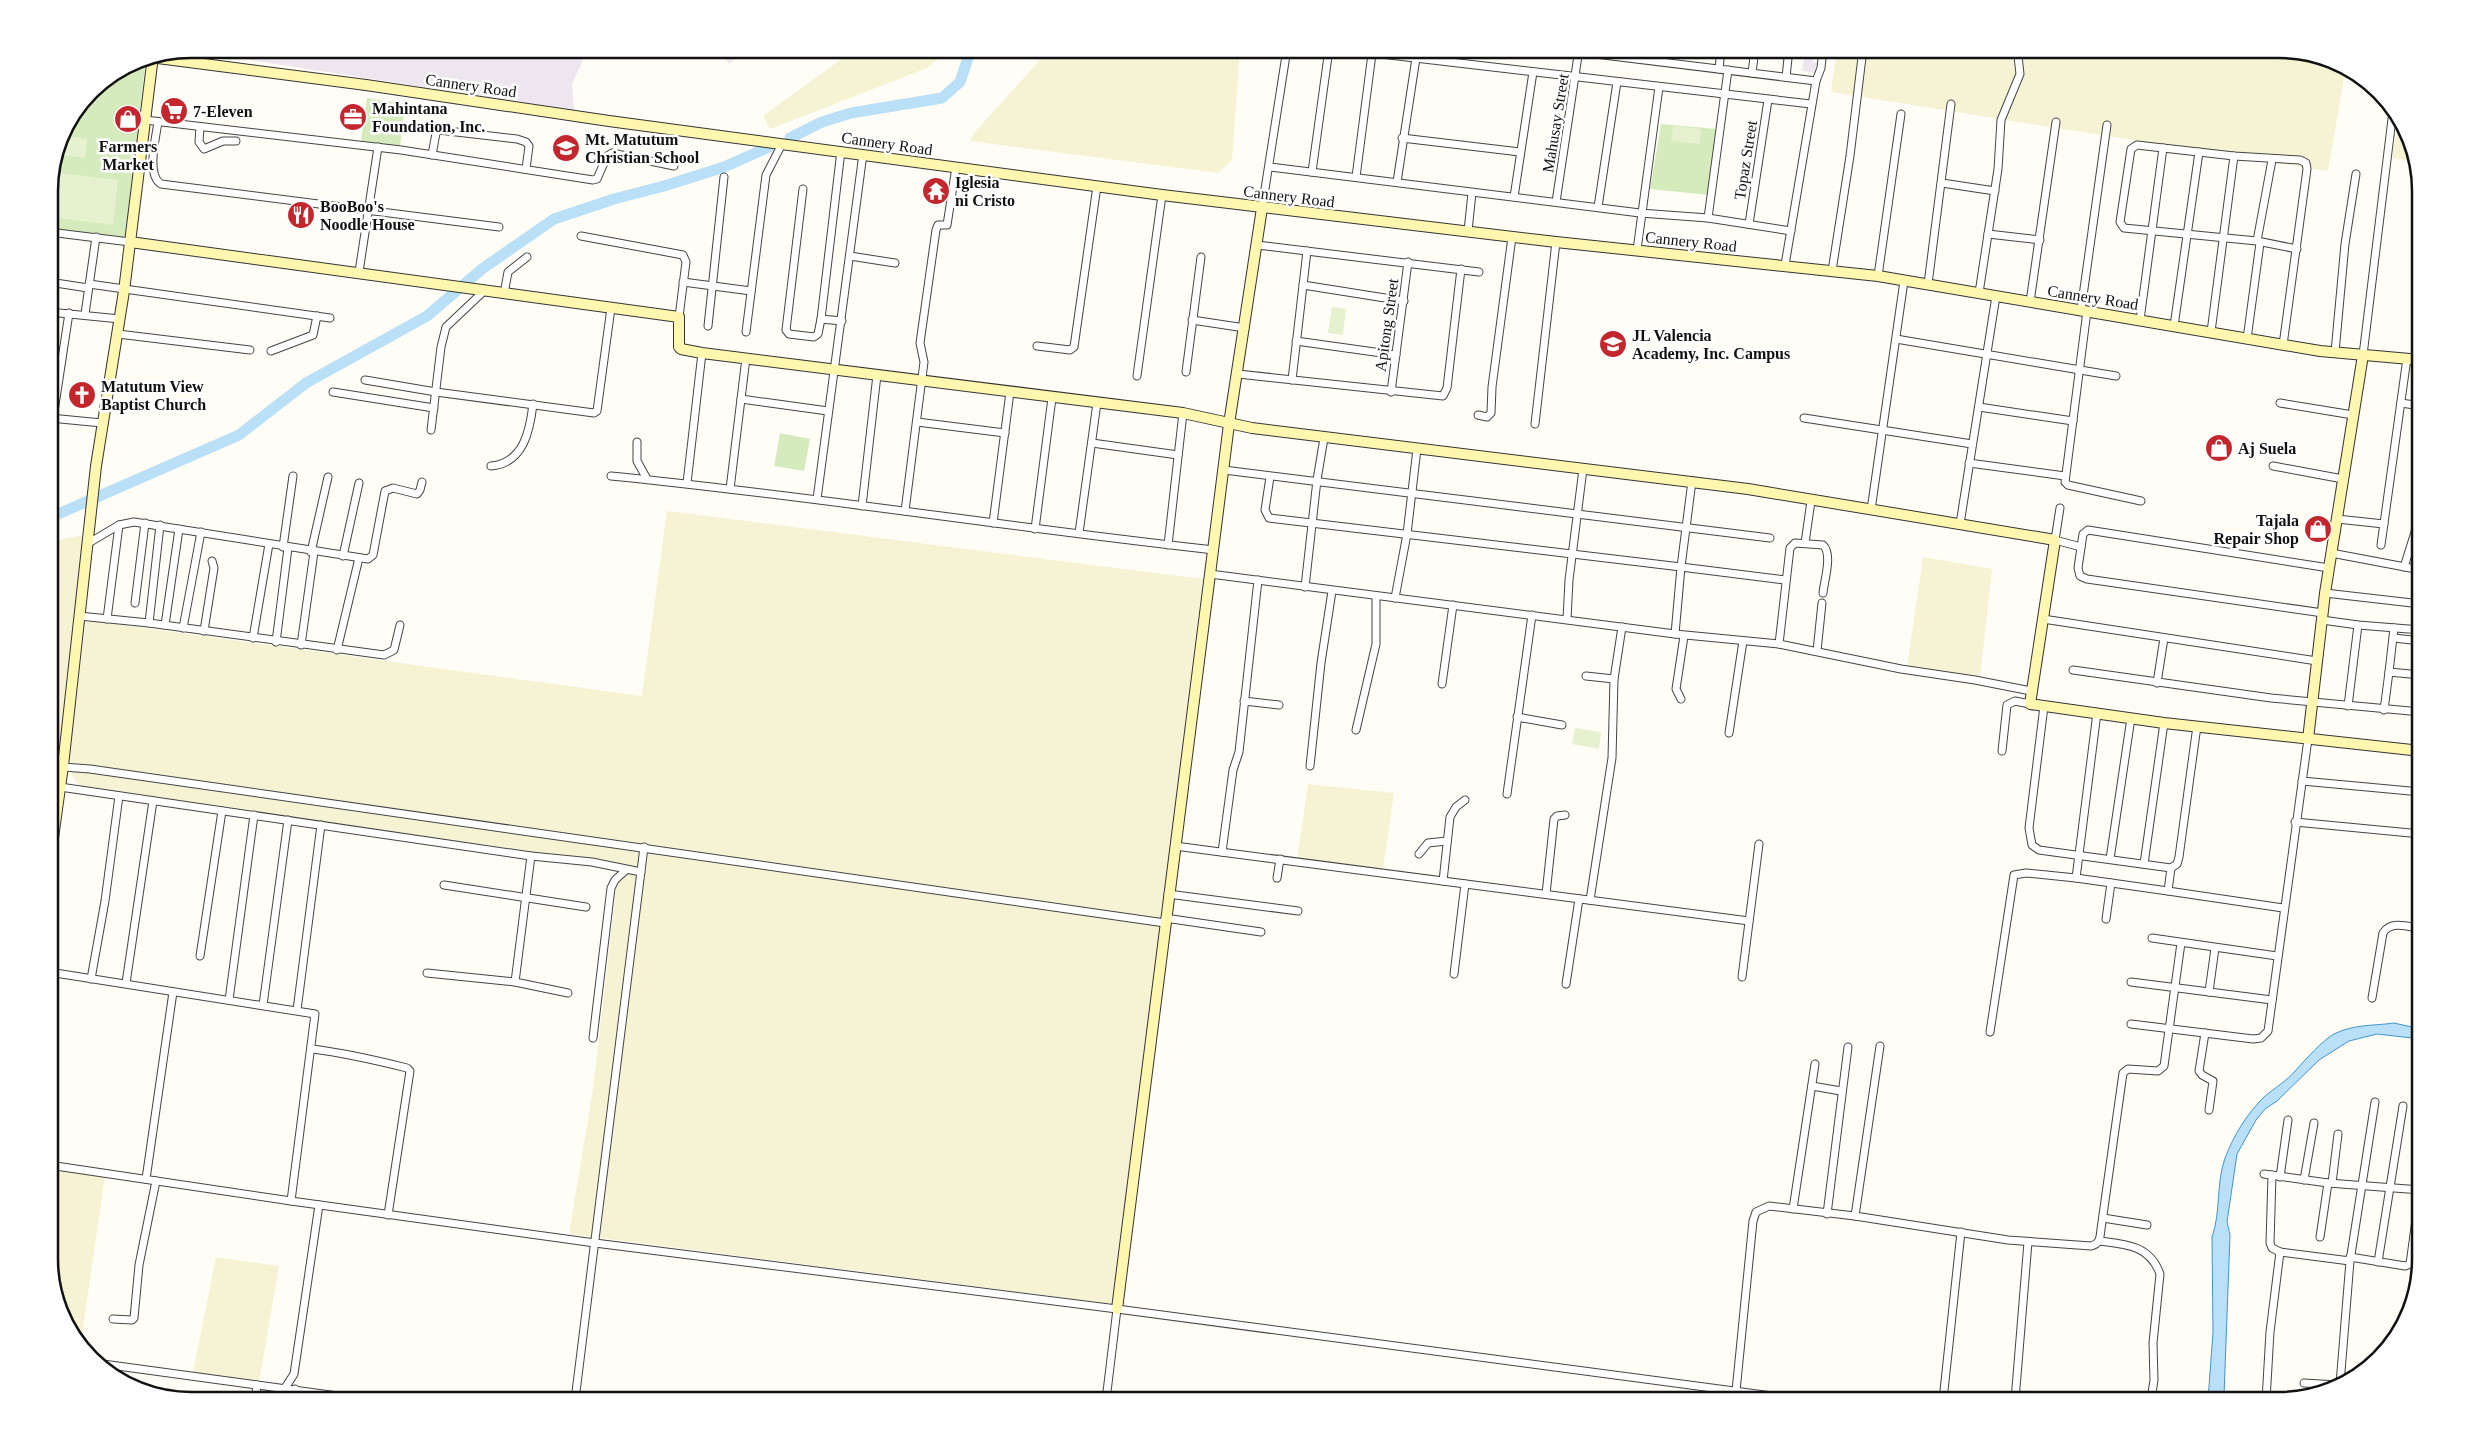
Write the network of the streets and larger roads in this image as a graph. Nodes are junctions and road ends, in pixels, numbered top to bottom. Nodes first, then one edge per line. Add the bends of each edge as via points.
1 (1286, 58) edge
2 (1328, 58) edge
3 (1371, 58) edge
4 (1416, 58) joint
5 (1578, 58) edge
6 (1636, 58) edge
7 (1721, 58) edge
8 (1754, 58) edge
9 (1788, 58) edge
10 (1822, 58) edge
11 (1862, 58) edge
12 (2018, 58) edge
13 (171, 59) edge
14 (1639, 59) joint
15 (151, 64) edge
16 (1720, 70) junction
17 (1728, 70) junction
18 (1533, 72) junction
19 (1752, 73) junction
20 (1576, 77) junction
21 (1786, 77) junction
22 (1816, 81) junction
23 (1617, 82) junction
24 (1659, 87) junction
25 (1725, 94) junction
26 (1768, 100) junction
27 (1811, 104) junction
28 (1951, 104) dead end
29 (1901, 114) dead end
30 (145, 120) junction
31 (2392, 120) edge
32 (158, 122) junction
33 (2056, 122) dead end
34 (2107, 125) dead end
35 (200, 127) junction
36 (1402, 138) junction
37 (236, 141) dead end
38 (782, 144) junction
39 (378, 147) junction
40 (2163, 148) junction
41 (841, 151) junction
42 (1520, 152) junction
43 (2199, 152) junction
44 (432, 154) junction
45 (863, 154) junction
46 (2234, 156) junction
47 (2272, 160) junction
48 (674, 166) dead end
49 (956, 167) junction
50 (1270, 167) junction
51 (526, 169) junction
52 (1312, 172) junction
53 (2356, 174) dead end
54 (724, 177) dead end
55 (1356, 177) junction
56 (1397, 182) junction
57 (1942, 183) junction
58 (1097, 186) junction
59 (803, 189) dead end
60 (1995, 191) junction
61 (1472, 193) junction
62 (1162, 195) junction
63 (1514, 197) junction
64 (1556, 202) junction
65 (1598, 207) junction
66 (1262, 208) junction
67 (368, 209) junction
68 (1640, 213) junction
69 (1708, 218) junction
70 (1749, 224) junction
71 (499, 226) dead end
72 (2153, 229) junction
73 (1468, 231) junction
74 (1791, 231) junction
75 (58, 233) edge
76 (1988, 234) junction
77 (2187, 234) junction
78 (581, 236) dead end
79 (1512, 236) junction
80 (96, 237) junction
81 (2224, 238) junction
82 (2040, 240) junction
83 (130, 242) junction
84 (1556, 242) junction
85 (2259, 242) junction
86 (1256, 245) junction
87 (2297, 249) junction
88 (1637, 250) junction
89 (1307, 251) junction
90 (527, 256) dead end
91 (850, 256) junction
92 (1201, 257) dead end
93 (1408, 262) junction
94 (895, 263) dead end
95 (1785, 266) junction
96 (1461, 269) junction
97 (1832, 270) junction
98 (359, 272) junction
99 (1479, 272) dead end
100 (1878, 276) junction
101 (1904, 280) junction
102 (683, 282) junction
103 (58, 283) edge
104 (1928, 284) junction
105 (712, 285) junction
106 (1303, 285) junction
107 (88, 286) junction
108 (751, 290) junction
109 (124, 291) junction
110 (484, 291) junction
111 (1979, 293) junction
112 (504, 294) junction
113 (1996, 296) junction
114 (1404, 301) junction
115 (2030, 302) junction
116 (611, 308) junction
117 (2084, 311) junction
118 (58, 312) edge
119 (69, 313) junction
120 (84, 314) junction
121 (318, 316) junction
122 (679, 317) junction
123 (330, 318) dead end
124 (120, 319) junction
125 (821, 319) junction
126 (1192, 320) junction
127 (2140, 320) junction
128 (842, 321) junction
129 (708, 326) dead end
130 (2174, 326) junction
131 (1245, 328) junction
132 (746, 332) dead end
133 (2211, 332) junction
134 (118, 334) junction
135 (2247, 338) junction
136 (1896, 340) junction
137 (1296, 341) junction
138 (2283, 345) junction
139 (1037, 346) dead end
140 (250, 350) dead end
141 (271, 351) dead end
142 (2335, 352) junction
143 (702, 353) junction
144 (1986, 354) junction
145 (1396, 355) junction
146 (2363, 355) junction
147 (746, 358) junction
148 (2407, 358) junction
149 (2412, 359) edge
150 (834, 369) junction
151 (2081, 371) junction
152 (1186, 372) dead end
153 (1238, 374) junction
154 (877, 375) junction
155 (1137, 376) dead end
156 (2116, 376) dead end
157 (58, 377) edge
158 (365, 380) dead end
159 (922, 380) junction
160 (1292, 380) junction
161 (333, 392) dead end
162 (436, 392) junction
163 (1010, 392) junction
164 (1391, 392) junction
165 (1052, 398) junction
166 (741, 399) junction
167 (1097, 403) junction
168 (2402, 403) junction
169 (533, 404) junction
170 (2280, 404) dead end
171 (2412, 405) edge
172 (1979, 407) junction
173 (434, 408) junction
174 (828, 411) junction
175 (1183, 413) junction
176 (1478, 415) dead end
177 (2353, 415) junction
178 (1804, 418) dead end
179 (58, 419) edge
180 (2072, 421) junction
181 (917, 422) junction
182 (102, 424) junction
183 (1230, 424) junction
184 (1535, 424) dead end
185 (1883, 429) junction
186 (431, 430) dead end
187 (1004, 432) junction
188 (1324, 438) junction
189 (637, 442) dead end
190 (1092, 443) junction
191 (1972, 444) junction
192 (1417, 449) junction
193 (1178, 455) junction
194 (1969, 463) junction
195 (491, 466) dead end
196 (2274, 466) dead end
197 (1583, 469) junction
198 (1224, 470) junction
199 (293, 476) dead end
200 (611, 476) dead end
201 (2065, 476) junction
202 (328, 477) dead end
203 (1270, 477) junction
204 (2343, 479) junction
205 (647, 480) junction
206 (1316, 480) junction
207 (1692, 481) junction
208 (422, 482) dead end
209 (687, 483) junction
210 (359, 484) dead end
211 (730, 489) junction
212 (1411, 493) junction
213 (817, 499) junction
214 (1812, 501) junction
215 (2141, 501) dead end
216 (862, 506) junction
217 (2060, 508) dead end
218 (1871, 510) junction
219 (905, 511) junction
220 (1578, 513) junction
221 (2336, 519) junction
222 (1311, 522) junction
223 (145, 523) junction
224 (993, 523) junction
225 (1960, 524) junction
226 (2384, 524) junction
227 (119, 525) junction
228 (160, 525) junction
229 (1687, 527) junction
230 (179, 529) junction
231 (1036, 529) junction
232 (200, 532) junction
233 (1079, 533) junction
234 (1407, 534) junction
235 (1770, 538) dead end
236 (2055, 540) junction
237 (1805, 543) junction
238 (87, 544) junction
239 (268, 544) junction
240 (1168, 545) junction
241 (2381, 545) dead end
242 (286, 547) junction
243 (2081, 547) junction
244 (2412, 548) edge
245 (1214, 550) junction
246 (313, 552) junction
247 (2331, 553) junction
248 (1572, 554) junction
249 (343, 556) junction
250 (359, 558) junction
251 (212, 560) dead end
252 (1681, 567) junction
253 (2404, 567) junction
254 (2329, 568) junction
255 (2412, 568) edge
256 (1210, 574) junction
257 (1258, 580) junction
258 (1785, 580) junction
259 (1304, 588) junction
260 (1332, 591) junction
261 (1823, 593) dead end
262 (2325, 593) junction
263 (1376, 596) junction
264 (1395, 598) junction
265 (135, 603) dead end
266 (1822, 603) dead end
267 (2412, 603) edge
268 (1453, 605) junction
269 (1532, 615) junction
270 (78, 616) junction
271 (2323, 616) junction
272 (107, 619) junction
273 (1567, 619) junction
274 (2043, 619) junction
275 (149, 623) junction
276 (164, 625) junction
277 (400, 625) dead end
278 (2358, 625) junction
279 (1622, 627) junction
280 (183, 628) junction
281 (2394, 628) junction
282 (2412, 629) edge
283 (204, 631) junction
284 (1675, 634) junction
285 (1684, 636) junction
286 (253, 638) junction
287 (2164, 638) junction
288 (2394, 638) junction
289 (2412, 640) edge
290 (1743, 641) junction
291 (276, 642) junction
292 (1779, 644) junction
293 (301, 645) junction
294 (337, 650) junction
295 (1817, 651) junction
296 (2317, 661) junction
297 (2073, 670) dead end
298 (2389, 672) junction
299 (2412, 674) edge
300 (1586, 676) dead end
301 (1614, 679) junction
302 (2157, 682) junction
303 (1442, 684) dead end
304 (2031, 691) junction
305 (1681, 699) dead end
306 (1244, 701) junction
307 (2312, 702) junction
308 (2030, 704) junction
309 (1278, 705) dead end
310 (2044, 706) junction
311 (2348, 706) junction
312 (2384, 710) junction
313 (2412, 712) edge
314 (2097, 713) junction
315 (1517, 717) junction
316 (2131, 718) junction
317 (2164, 722) junction
318 (1562, 725) dead end
319 (2197, 726) junction
320 (1356, 730) dead end
321 (1729, 733) dead end
322 (2308, 739) junction
323 (2412, 750) edge
324 (2002, 751) dead end
325 (58, 766) edge
326 (63, 766) junction
327 (1310, 766) dead end
328 (2302, 781) junction
329 (60, 787) junction
330 (2412, 791) edge
331 (1507, 794) dead end
332 (58, 795) edge
333 (119, 796) junction
334 (1465, 800) dead end
335 (153, 801) junction
336 (222, 811) junction
337 (254, 815) junction
338 (1565, 815) dead end
339 (288, 820) junction
340 (2295, 822) junction
341 (321, 825) junction
342 (2412, 833) edge
343 (1447, 841) junction
344 (1759, 844) dead end
345 (1175, 846) junction
346 (644, 848) junction
347 (1222, 852) junction
348 (1419, 854) dead end
349 (531, 856) junction
350 (2078, 856) junction
351 (1280, 859) junction
352 (2110, 859) junction
353 (2144, 864) junction
354 (2171, 868) junction
355 (626, 870) junction
356 (640, 872) junction
357 (1277, 878) dead end
358 (2076, 878) junction
359 (1443, 881) junction
360 (2111, 883) junction
361 (1465, 884) junction
362 (444, 885) dead end
363 (2168, 891) junction
364 (1168, 894) junction
365 (1546, 894) junction
366 (526, 897) junction
367 (1580, 899) junction
368 (1590, 900) junction
369 (586, 907) dead end
370 (2283, 908) junction
371 (1298, 911) dead end
372 (2106, 919) dead end
373 (1165, 921) junction
374 (1749, 921) junction
375 (2412, 928) edge
376 (1261, 932) dead end
377 (2152, 938) dead end
378 (2181, 943) junction
379 (2215, 948) junction
380 (200, 956) dead end
381 (2277, 956) junction
382 (427, 973) dead end
383 (58, 974) edge
384 (1454, 974) dead end
385 (1742, 978) dead end
386 (91, 979) junction
387 (515, 982) junction
388 (2131, 982) dead end
389 (126, 983) junction
390 (1566, 984) dead end
391 (2175, 988) junction
392 (173, 992) junction
393 (2209, 992) junction
394 (568, 993) dead end
395 (2372, 998) dead end
396 (228, 1000) junction
397 (2272, 1000) junction
398 (263, 1005) junction
399 (297, 1010) junction
400 (2131, 1024) dead end
401 (2169, 1028) junction
402 (1990, 1032) dead end
403 (2205, 1033) junction
404 (593, 1038) dead end
405 (1880, 1046) dead end
406 (1848, 1047) dead end
407 (312, 1049) junction
408 (1815, 1064) dead end
409 (1812, 1086) junction
410 (1841, 1091) junction
411 (2375, 1102) dead end
412 (2403, 1106) dead end
413 (2209, 1110) dead end
414 (2288, 1120) dead end
415 (2314, 1123) dead end
416 (2338, 1134) dead end
417 (58, 1166) edge
418 (2264, 1174) dead end
419 (2276, 1176) junction
420 (146, 1179) junction
421 (2304, 1180) junction
422 (156, 1181) junction
423 (2330, 1183) junction
424 (2362, 1185) junction
425 (2390, 1187) junction
426 (2412, 1189) edge
427 (291, 1202) junction
428 (319, 1205) junction
429 (1793, 1209) junction
430 (1827, 1214) junction
431 (388, 1215) junction
432 (1855, 1216) junction
433 (2102, 1218) junction
434 (2147, 1225) dead end
435 (1961, 1232) junction
436 (2320, 1237) dead end
437 (2099, 1241) junction
438 (2028, 1242) junction
439 (595, 1243) junction
440 (2280, 1252) junction
441 (2412, 1253) edge
442 (2350, 1259) junction
443 (2378, 1262) junction
444 (1117, 1309) junction
445 (113, 1319) dead end
446 (112, 1365) edge
447 (294, 1374) junction
448 (2340, 1377) edge
449 (2304, 1383) dead end
450 (2323, 1384) edge
451 (257, 1385) junction
452 (285, 1388) junction
453 (298, 1389) junction
454 (1736, 1391) junction
455 (256, 1392) edge
456 (297, 1392) edge
457 (317, 1392) edge
458 (576, 1392) edge
459 (1107, 1392) edge
460 (1743, 1392) edge
461 (1944, 1392) edge
462 (2015, 1392) edge
463 (2152, 1392) edge
464 (2266, 1392) edge

1 - 50 street
2 - 52 street
3 - 55 street
4 - 18 street
4 - 36 street
5 - 20 street, Mahusay Street
6 - 14 street
7 - 16 street
8 - 19 street
9 - 21 street
10 - 22 street
11 - 97 street
12 - 60 street via 2020,74 2002,114
13 - 38 street, Cannery Road
14 - 16 street
15 - 30 street
16 - 17 street
17 - 19 street
17 - 25 street
18 - 20 street
18 - 42 street
19 - 21 street
20 - 23 street
20 - 64 street, Mahusay Street
21 - 22 street
22 - 27 street
23 - 24 street
23 - 65 street
24 - 25 street
24 - 68 street
25 - 26 street
25 - 69 street
26 - 27 street
26 - 70 street, Topaz Street
27 - 74 street
28 - 57 street
29 - 100 street
30 - 32 street
30 - 83 street
31 - 146 street
32 - 35 street
32 - 67 street via 152,165 155,178 161,184
33 - 82 street
34 - 117 street
35 - 37 street via 199,142 204,149 223,141
35 - 39 street
36 - 42 street
36 - 56 street
38 - 41 street, Cannery Road
38 - 108 street via 766,175
39 - 44 street
39 - 67 street
40 - 43 street
40 - 72 street
40 - 72 street via 2137,146 2131,149 2120,222 2124,228
41 - 45 street, Cannery Road
41 - 125 street
42 - 63 street
43 - 46 street
43 - 77 street
44 - 51 street
44 - 51 street via 439,130 524,140 529,146
45 - 49 street, Cannery Road
45 - 91 street
46 - 47 street
46 - 81 street
47 - 85 street
47 - 87 street via 2300,160 2306,165
48 - 51 street via 612,154 607,156 596,180
49 - 58 street, Cannery Road
49 - 159 street via 948,225 938,225 936,230 920,343 924,362
50 - 52 street
50 - 66 street
52 - 55 street
53 - 142 street via 2345,244
54 - 105 street
55 - 56 street
56 - 61 street
57 - 60 street
57 - 104 street
58 - 62 street, Cannery Road
58 - 139 street via 1074,347 1070,350
59 - 125 street via 786,332 814,337 818,334
60 - 76 street
61 - 63 street
61 - 73 street
62 - 66 street, Cannery Road
62 - 155 street
63 - 64 street
64 - 65 street
65 - 68 street
66 - 73 street, Cannery Road
66 - 86 street
67 - 71 street
67 - 98 street
68 - 69 street
68 - 88 street
69 - 70 street
70 - 74 street
72 - 77 street
72 - 127 street
73 - 79 street, Cannery Road
74 - 95 street
75 - 80 street
76 - 82 street
76 - 111 street
77 - 81 street
77 - 130 street
78 - 102 street via 680,253 686,262
79 - 84 street, Cannery Road
79 - 176 street via 1491,413 1487,417
80 - 83 street
80 - 107 street
81 - 85 street
81 - 133 street
82 - 115 street
83 - 98 street
83 - 109 street
84 - 88 street, Cannery Road
84 - 184 street
85 - 87 street
85 - 135 street
86 - 89 street
86 - 131 street
87 - 138 street
88 - 95 street, Cannery Road
89 - 93 street
89 - 106 street
90 - 112 street via 508,272
91 - 94 street
91 - 128 street
92 - 126 street
93 - 96 street
93 - 114 street, Apitong Street
95 - 97 street, Cannery Road
96 - 99 street
96 - 164 street via 1446,394 1439,397
97 - 100 street, Cannery Road
98 - 110 street
100 - 101 street, Cannery Road
101 - 104 street, Cannery Road
101 - 136 street
102 - 105 street
102 - 122 street
103 - 107 street
104 - 111 street, Cannery Road
105 - 108 street
105 - 129 street
106 - 114 street
106 - 137 street
107 - 109 street
107 - 120 street
108 - 132 street
109 - 121 street via 201,298
109 - 124 street
110 - 112 street
110 - 162 street via 446,327
111 - 113 street, Cannery Road
112 - 116 street
113 - 115 street, Cannery Road
113 - 144 street
114 - 145 street, Apitong Street
115 - 117 street, Cannery Road
116 - 122 street
116 - 169 street via 596,412
117 - 127 street, Cannery Road
117 - 151 street
118 - 119 street
119 - 120 street
119 - 157 street
120 - 124 street
121 - 123 street
121 - 141 street via 313,335
122 - 143 street via 679,347
124 - 134 street
125 - 128 street
126 - 131 street
126 - 152 street
127 - 130 street, Cannery Road
128 - 150 street
130 - 133 street, Cannery Road
131 - 153 street
133 - 135 street, Cannery Road
134 - 140 street
134 - 182 street
135 - 138 street, Cannery Road
136 - 144 street
136 - 185 street
137 - 145 street
137 - 160 street
138 - 142 street, Cannery Road
142 - 146 street, Cannery Road
143 - 147 street
143 - 209 street
144 - 151 street
144 - 172 street
145 - 164 street, Apitong Street
146 - 148 street, Cannery Road
146 - 177 street
147 - 150 street
147 - 166 street
148 - 149 street, Cannery Road
148 - 168 street
150 - 154 street
150 - 174 street
151 - 156 street
151 - 180 street
153 - 160 street
153 - 183 street
154 - 159 street
154 - 216 street
158 - 162 street
159 - 163 street
159 - 181 street
160 - 164 street
161 - 173 street
162 - 169 street
162 - 173 street
163 - 165 street
163 - 187 street
165 - 167 street
165 - 231 street
166 - 174 street
166 - 211 street
167 - 175 street
167 - 190 street
168 - 171 street
168 - 226 street
169 - 195 street via 528,436 523,446 503,464
170 - 177 street
172 - 180 street
172 - 191 street
173 - 186 street
174 - 213 street
175 - 183 street
175 - 193 street
177 - 204 street
178 - 185 street
179 - 182 street
180 - 201 street
181 - 187 street
181 - 219 street
182 - 238 street
183 - 188 street
183 - 198 street
185 - 191 street
185 - 218 street
187 - 224 street
188 - 192 street
188 - 206 street
189 - 205 street via 637,461
190 - 193 street
190 - 233 street
191 - 194 street
192 - 197 street
192 - 212 street
193 - 240 street
194 - 201 street
194 - 225 street
196 - 204 street
197 - 207 street
197 - 220 street
198 - 203 street
198 - 245 street
199 - 242 street
200 - 205 street
201 - 215 street via 2068,485
202 - 246 street
203 - 206 street
203 - 222 street via 1265,510 1267,517
204 - 221 street
205 - 209 street
206 - 212 street
206 - 222 street
207 - 214 street
207 - 229 street
208 - 250 street via 417,494 393,488 385,491 373,555 368,559
209 - 211 street
210 - 249 street
211 - 213 street
212 - 220 street
212 - 234 street
213 - 216 street
214 - 218 street
214 - 237 street
216 - 219 street
217 - 236 street
218 - 225 street
219 - 224 street
220 - 229 street
220 - 248 street
221 - 226 street
221 - 247 street
222 - 234 street
222 - 259 street
223 - 227 street
223 - 228 street
223 - 265 street
224 - 231 street
225 - 236 street
226 - 241 street
227 - 238 street
227 - 272 street
228 - 230 street
228 - 275 street
229 - 235 street
229 - 252 street
230 - 232 street
230 - 276 street
231 - 233 street
232 - 239 street
232 - 280 street
233 - 240 street
234 - 248 street
234 - 264 street
236 - 243 street
236 - 274 street
237 - 258 street via 1798,542 1790,548
237 - 261 street via 1823,545 1827,551
238 - 270 street
239 - 242 street
239 - 286 street
240 - 245 street
242 - 246 street
242 - 291 street
243 - 254 street via 2088,530
243 - 271 street via 2078,573 2087,579
244 - 253 street
245 - 256 street
246 - 249 street
246 - 293 street
247 - 253 street
247 - 254 street
248 - 252 street
248 - 273 street
249 - 250 street
250 - 294 street
251 - 283 street via 214,568
252 - 258 street
252 - 284 street
253 - 255 street
254 - 262 street
256 - 257 street
256 - 345 street
257 - 259 street
257 - 306 street
258 - 292 street
259 - 260 street
260 - 263 street
260 - 327 street
262 - 267 street
262 - 271 street
263 - 264 street
263 - 320 street via 1376,644
264 - 268 street
266 - 295 street
268 - 269 street
268 - 303 street
269 - 273 street
269 - 315 street
270 - 272 street
270 - 326 street
271 - 278 street
271 - 296 street
272 - 275 street
273 - 279 street
274 - 287 street
274 - 304 street
275 - 276 street
276 - 280 street
277 - 294 street via 396,644 389,654
278 - 281 street
278 - 311 street
279 - 284 street
279 - 301 street
280 - 283 street
281 - 282 street
281 - 288 street
283 - 286 street
284 - 285 street
285 - 290 street
285 - 305 street via 1676,689
286 - 291 street
287 - 296 street
287 - 302 street
288 - 289 street
288 - 298 street
290 - 292 street
290 - 321 street
291 - 293 street
292 - 295 street
293 - 294 street
295 - 304 street
296 - 307 street
297 - 302 street
298 - 299 street
298 - 312 street
300 - 301 street
301 - 368 street via 1612,758
302 - 307 street
304 - 308 street
306 - 309 street
306 - 347 street
307 - 311 street
307 - 322 street
308 - 310 street
308 - 324 street via 2015,702 2007,705
310 - 314 street
310 - 350 street via 2029,823 2030,840 2039,850
311 - 312 street
312 - 313 street
314 - 316 street
314 - 350 street
315 - 318 street
315 - 331 street
316 - 317 street
316 - 352 street
317 - 319 street
317 - 353 street
319 - 322 street
319 - 354 street via 2179,857
322 - 323 street
322 - 328 street
325 - 326 street
326 - 329 street
326 - 346 street
328 - 330 street
328 - 340 street
329 - 332 street
329 - 333 street
333 - 335 street
333 - 386 street
334 - 343 street via 1450,816
335 - 336 street
335 - 389 street
336 - 337 street
336 - 380 street
337 - 339 street
337 - 396 street
338 - 365 street via 1554,820
339 - 341 street
339 - 398 street
340 - 342 street
340 - 370 street
341 - 349 street
341 - 399 street
343 - 348 street via 1428,843
343 - 359 street
344 - 374 street
345 - 347 street
345 - 364 street
346 - 356 street
346 - 373 street
347 - 351 street
349 - 355 street via 592,862
349 - 366 street
350 - 352 street
350 - 358 street
351 - 357 street
351 - 359 street
352 - 353 street
353 - 354 street
354 - 363 street
355 - 356 street
355 - 404 street via 611,888
356 - 439 street
358 - 360 street
358 - 402 street via 2026,873 2014,875
359 - 361 street
360 - 363 street
360 - 372 street
361 - 365 street
361 - 384 street
362 - 366 street
363 - 370 street
364 - 371 street
364 - 373 street
365 - 367 street
366 - 369 street
366 - 387 street
367 - 368 street
367 - 390 street
368 - 374 street
370 - 381 street
373 - 376 street
373 - 444 street
374 - 385 street
375 - 395 street via 2393,925 2383,932
377 - 378 street
378 - 379 street
378 - 391 street
379 - 381 street
379 - 393 street
381 - 397 street
382 - 387 street
383 - 386 street
386 - 389 street
387 - 394 street
388 - 391 street
389 - 392 street
391 - 393 street
391 - 401 street
392 - 396 street
392 - 420 street
393 - 397 street
396 - 398 street
397 - 403 street via 2268,1031 2261,1038 2232,1038
398 - 399 street
399 - 407 street via 315,1014
400 - 401 street
401 - 403 street
401 - 433 street via 2166,1061 2162,1069 2152,1072 2128,1069 2123,1073
403 - 413 street via 2199,1071 2213,1081
405 - 432 street
406 - 410 street
407 - 427 street
407 - 431 street via 360,1055 410,1071
408 - 409 street
409 - 410 street
409 - 429 street
410 - 430 street
411 - 424 street
412 - 425 street
414 - 419 street
415 - 421 street
416 - 423 street
417 - 420 street
418 - 419 street
419 - 421 street
419 - 440 street via 2270,1243
420 - 422 street
421 - 423 street
422 - 427 street
422 - 445 street via 139,1265 134,1318
423 - 424 street
423 - 436 street
424 - 425 street
424 - 442 street
425 - 426 street
425 - 443 street
427 - 428 street
428 - 431 street
428 - 447 street
429 - 430 street
429 - 454 street via 1763,1207 1753,1220
430 - 432 street
431 - 439 street
432 - 435 street
433 - 434 street
433 - 437 street
435 - 438 street
435 - 461 street
437 - 438 street via 2091,1246
437 - 463 street via 2136,1246 2160,1274
438 - 462 street
439 - 444 street
439 - 458 street
440 - 442 street
440 - 464 street
441 - 443 street via 2411,1262 2405,1266
442 - 443 street
442 - 448 street
444 - 454 street
444 - 459 street
446 - 451 street
447 - 452 street
447 - 453 street
449 - 450 street
451 - 452 street
451 - 455 street
452 - 453 street
453 - 456 street
453 - 457 street
454 - 460 street

